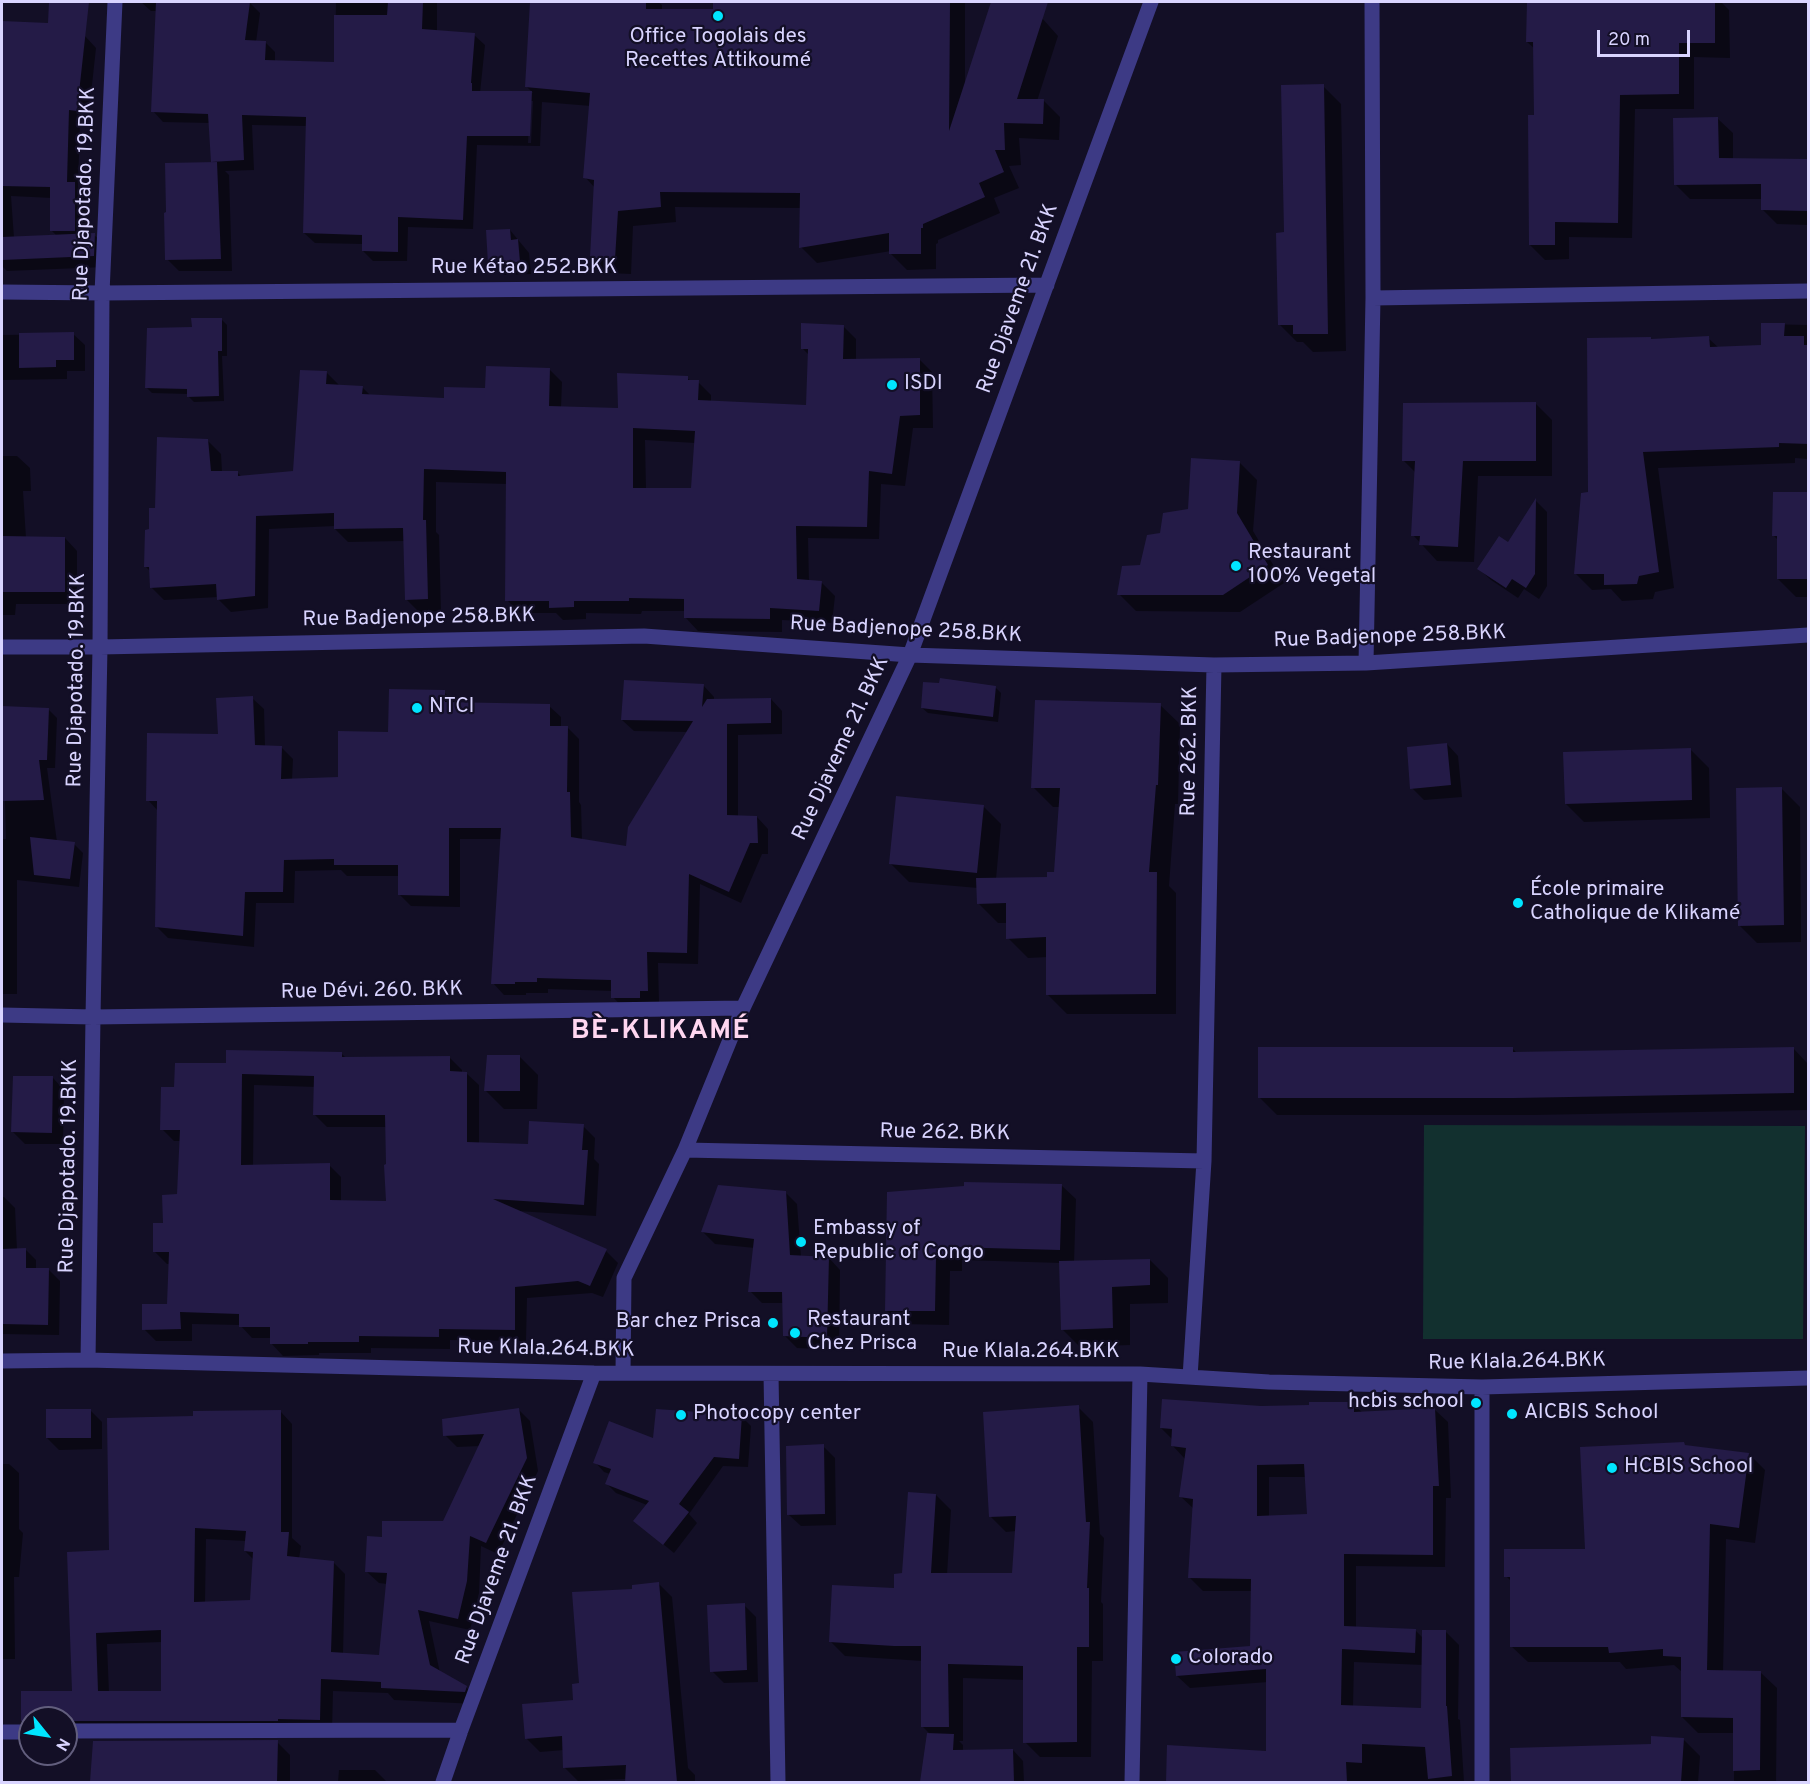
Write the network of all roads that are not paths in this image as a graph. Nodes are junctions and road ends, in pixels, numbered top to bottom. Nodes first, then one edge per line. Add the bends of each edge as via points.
1 (115, 2) edge
2 (1151, 2) edge
3 (1372, 2) edge
4 (1047, 285) junction
5 (1809, 291) edge
6 (2, 292) edge
7 (102, 293) junction
8 (1373, 298) junction
9 (1809, 635) edge
10 (2, 647) edge
11 (100, 647) junction
12 (910, 655) junction
13 (1366, 663) junction
14 (1214, 665) junction
15 (743, 1008) junction
16 (2, 1015) edge
17 (93, 1017) junction
18 (685, 1150) junction
19 (1204, 1161) junction
20 (88, 1360) junction
21 (2, 1361) edge
22 (594, 1373) junction
23 (623, 1373) junction
24 (771, 1374) junction
25 (1140, 1374) junction
26 (1190, 1377) junction
27 (1809, 1378) edge
28 (1482, 1387) junction
29 (461, 1730) junction
30 (78, 1731) edge
31 (2, 1732) edge
32 (18, 1732) edge
33 (443, 1782) edge
34 (778, 1782) edge
35 (1132, 1782) edge
36 (1482, 1782) edge

1 - 7 street, Rue Djapotado. 19.BKK
2 - 4 street, Rue Djaveme 21. BKK
3 - 8 street
4 - 7 street, Rue Kétao 252.BKK
4 - 12 street, Rue Djaveme 21. BKK
5 - 8 street
6 - 7 street, Rue Kétao 252.BKK
7 - 11 street, Rue Djapotado. 19.BKK
8 - 13 street
9 - 13 street, Rue Badjenope 258.BKK
10 - 11 street, Rue Badjenope 258.BKK
11 - 12 street, Rue Badjenope 258.BKK via 644,636
11 - 17 street, Rue Djapotado. 19.BKK
12 - 14 street, Rue Badjenope 258.BKK
12 - 15 street, Rue Djaveme 21. BKK
13 - 14 street, Rue Badjenope 258.BKK
14 - 19 street, Rue 262. BKK
15 - 17 street, Rue Dévi. 260. BKK
15 - 18 street, Rue Djaveme 21. BKK
16 - 17 street, Rue Dévi. 260. BKK
17 - 20 street, Rue Djapotado. 19.BKK
18 - 19 street, Rue 262. BKK
18 - 23 street, Rue Djaveme 21. BKK via 624,1278
19 - 26 street, Rue 262. BKK
20 - 21 street, Rue Klala.264.BKK
20 - 22 street, Rue Klala.264.BKK
22 - 23 street, Rue Klala.264.BKK
22 - 29 street, Rue Djaveme 21. BKK
23 - 24 street, Rue Klala.264.BKK
24 - 25 street, Rue Klala.264.BKK
24 - 34 street
25 - 26 street, Rue Klala.264.BKK
25 - 35 street
26 - 28 street, Rue Klala.264.BKK
27 - 28 street, Rue Klala.264.BKK
28 - 36 street
29 - 30 street
29 - 33 street, Rue Djaveme 21. BKK
31 - 32 street

